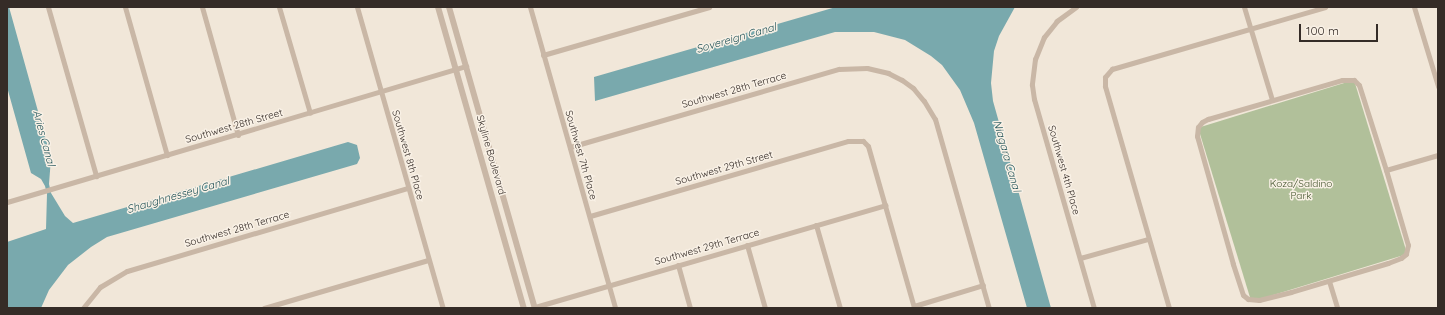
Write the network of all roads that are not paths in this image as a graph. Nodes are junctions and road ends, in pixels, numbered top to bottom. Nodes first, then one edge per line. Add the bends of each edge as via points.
1 (48, 7) edge
2 (125, 7) edge
3 (202, 7) edge
4 (280, 7) edge
5 (357, 7) edge
6 (449, 7) edge
7 (530, 7) edge
8 (709, 7) edge
9 (1076, 7) edge
10 (1244, 7) edge
11 (1325, 7) edge
12 (1414, 7) edge
13 (438, 9) edge
14 (1250, 29) junction
15 (543, 55) junction
16 (466, 66) junction
17 (456, 69) junction
18 (1438, 86) edge
19 (380, 93) junction
20 (1272, 100) junction
21 (310, 114) junction
22 (238, 134) junction
23 (570, 147) junction
24 (167, 155) junction
25 (1438, 155) edge
26 (1386, 170) junction
27 (96, 176) junction
28 (408, 188) junction
29 (7, 202) edge
30 (884, 205) junction
31 (590, 216) junction
32 (816, 225) junction
33 (1148, 239) junction
34 (747, 245) junction
35 (1080, 258) junction
36 (428, 260) junction
37 (678, 265) junction
38 (1328, 281) junction
39 (609, 285) junction
40 (983, 285) junction
41 (914, 307) edge
42 (83, 308) edge
43 (264, 308) edge
44 (443, 308) edge
45 (524, 308) edge
46 (534, 308) edge
47 (616, 308) edge
48 (690, 308) edge
49 (765, 308) edge
50 (840, 308) edge
51 (989, 308) edge
52 (1094, 308) edge
53 (1169, 308) edge
54 (1337, 308) edge

1 - 27 street
2 - 24 street
3 - 22 street
4 - 21 street
5 - 19 street, Southwest 8th Place
6 - 13 street
6 - 16 street, Skyline Boulevard
7 - 15 street, Southwest 7th Place
8 - 15 street
9 - 35 street, Southwest 4th Place via 1057,21 1044,37 1034,64 1033,92
10 - 14 street
11 - 14 street
12 - 18 street
13 - 17 street, Skyline Boulevard
14 - 20 street
14 - 33 street via 1112,69 1105,77 1105,86
15 - 23 street, Southwest 7th Place
16 - 17 street, Southwest 28th Street
16 - 46 street, Skyline Boulevard
17 - 19 street, Southwest 28th Street
17 - 45 street, Skyline Boulevard
19 - 21 street, Southwest 28th Street
19 - 28 street, Southwest 8th Place
20 - 26 street via 1342,80 1354,80 1359,84
20 - 38 street via 1208,118 1198,127 1197,136 1233,264 1243,295 1248,299 1259,300
21 - 22 street, Southwest 28th Street
22 - 24 street, Southwest 28th Street
23 - 31 street, Southwest 7th Place
23 - 40 street, Southwest 28th Terrace via 838,69 860,67 888,73 902,80 922,97 935,120
24 - 27 street, Southwest 28th Street
25 - 26 street
26 - 38 street via 1408,245 1406,254 1402,258
27 - 29 street, Southwest 28th Street
28 - 36 street, Southwest 8th Place
28 - 42 street, Southwest 28th Terrace via 127,271 104,284
30 - 31 street, Southwest 29th Street via 868,146 863,141 848,141
30 - 32 street, Southwest 29th Terrace
30 - 41 street
31 - 39 street, Southwest 7th Place
32 - 34 street, Southwest 29th Terrace
32 - 50 street
33 - 35 street
33 - 53 street
34 - 37 street, Southwest 29th Terrace
34 - 49 street
35 - 52 street, Southwest 4th Place
36 - 43 street
36 - 44 street, Southwest 8th Place
37 - 39 street, Southwest 29th Terrace
37 - 48 street
38 - 54 street
39 - 46 street, Southwest 29th Terrace
39 - 47 street, Southwest 7th Place
40 - 41 street
40 - 51 street, Southwest 28th Terrace

